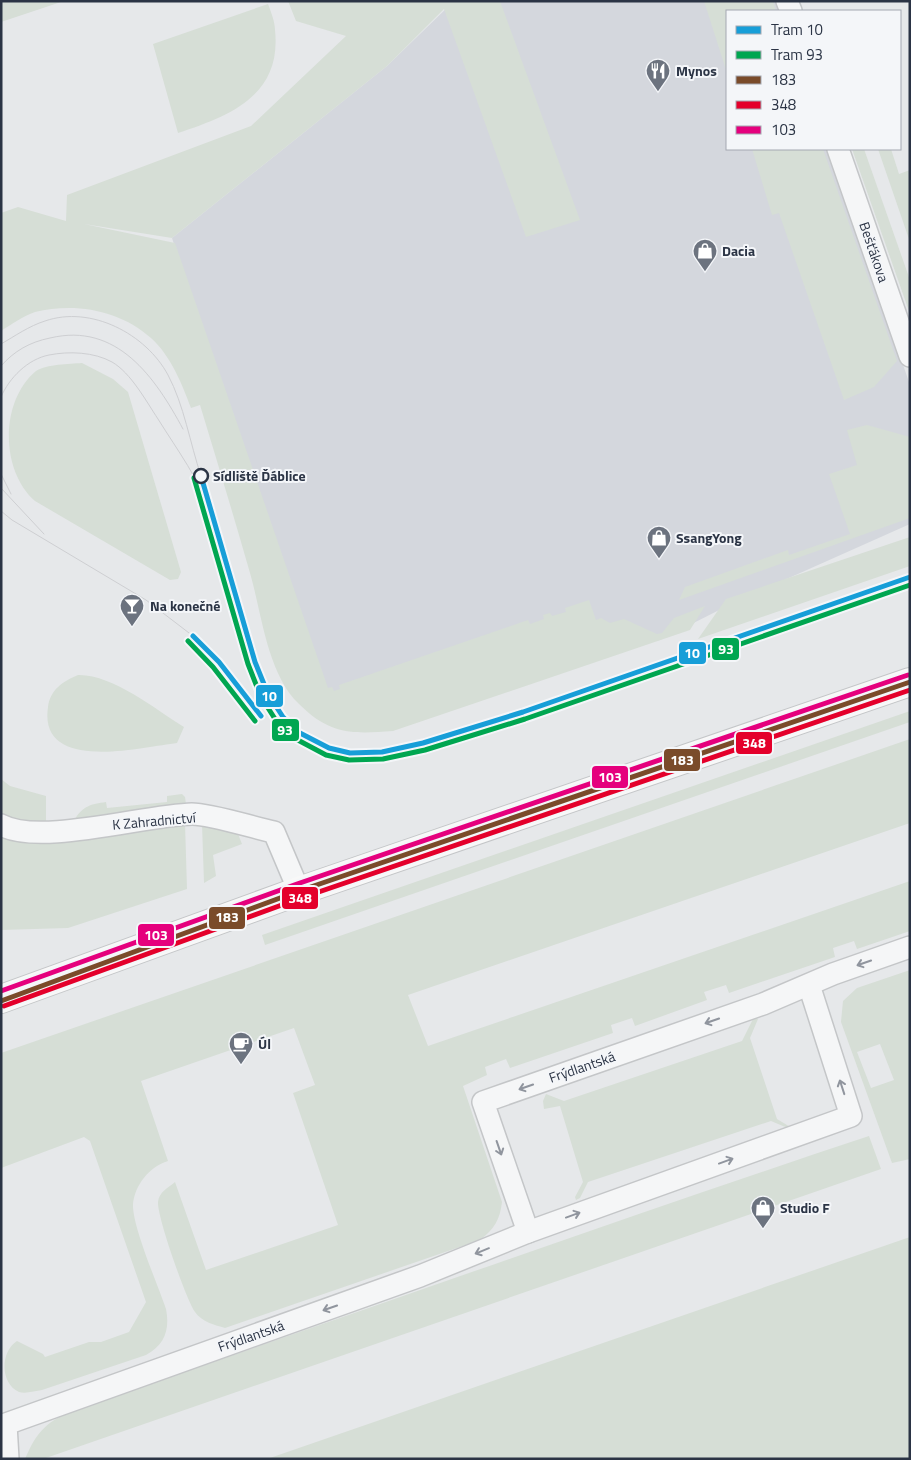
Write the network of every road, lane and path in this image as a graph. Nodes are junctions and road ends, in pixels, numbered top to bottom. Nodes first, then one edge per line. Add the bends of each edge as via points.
1 (838, 150) edge
2 (910, 356) edge
3 (910, 682) edge
4 (1, 826) edge
5 (299, 891) junction
6 (910, 947) edge
7 (809, 985) junction
8 (1, 999) edge
9 (528, 1232) junction
10 (8, 1459) edge

1 - 2 street, Bešťákova
3 - 5 main road
4 - 5 street, K Zahradnictví via 13,832 55,832 194,814 274,832
5 - 8 main road
6 -> 7 street, Frýdlantská
9 -> 7 street, Frýdlantská via 851,1116
7 -> 9 street, Frýdlantská via 483,1102
9 -> 10 street, Frýdlantská via 420,1276 6,1424

